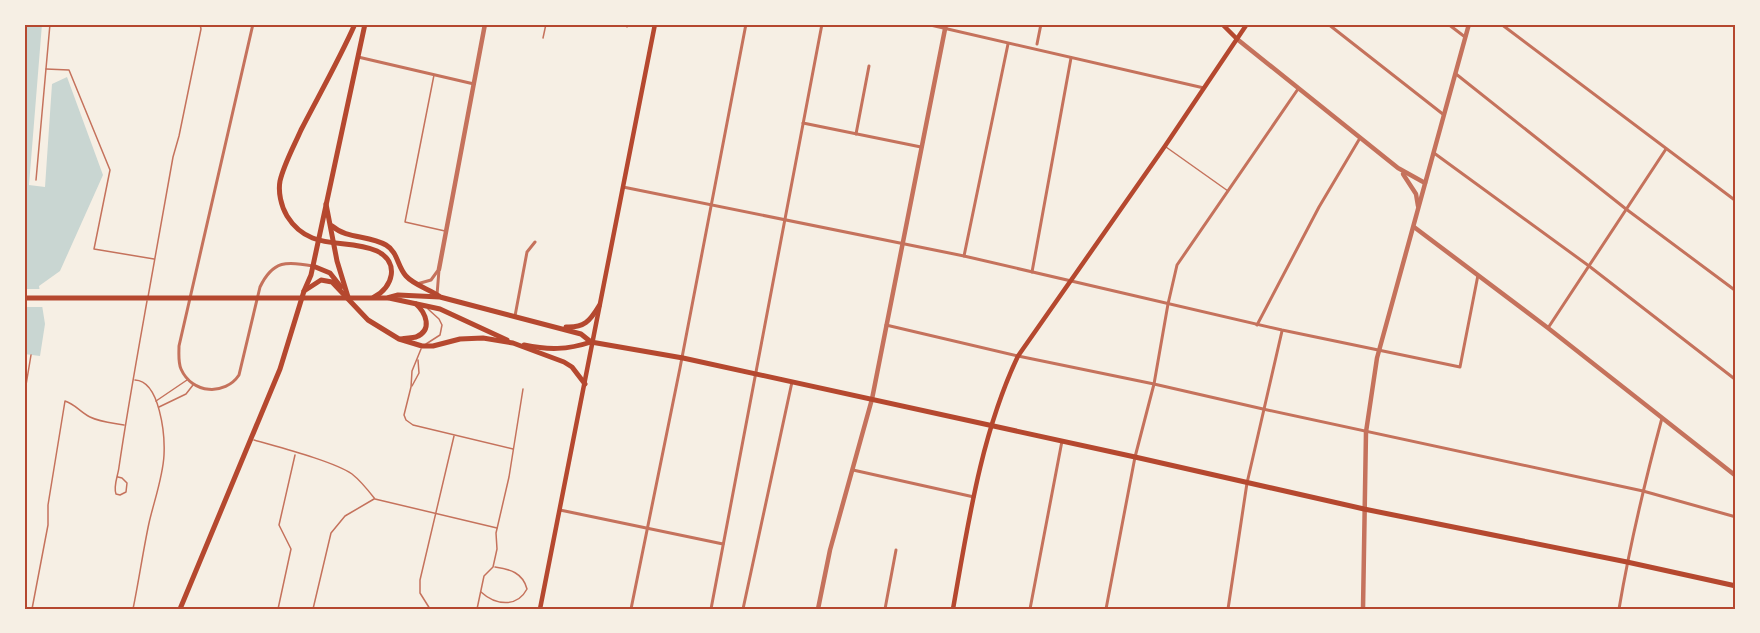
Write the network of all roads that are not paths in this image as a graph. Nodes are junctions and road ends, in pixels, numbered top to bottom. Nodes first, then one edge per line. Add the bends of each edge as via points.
1 (50, 24) edge
2 (200, 24) edge
3 (253, 24) edge
4 (355, 24) edge
5 (365, 24) edge
6 (485, 24) edge
7 (546, 24) edge
8 (655, 24) edge
9 (746, 24) edge
10 (822, 24) edge
11 (927, 24) edge
12 (1041, 24) edge
13 (1222, 24) edge
14 (1247, 24) edge
15 (1328, 24) edge
16 (1448, 24) edge
17 (1469, 24) edge
18 (1501, 24) edge
19 (946, 26) edge
20 (1465, 37) junction
21 (543, 38) dead end
22 (1237, 39) junction
23 (1008, 43) junction
24 (1037, 44) dead end
25 (358, 57) junction
26 (1072, 58) junction
27 (869, 66) dead end
28 (46, 69) junction
29 (434, 74) junction
30 (1456, 74) junction
31 (474, 84) junction
32 (1204, 87) junction
33 (1298, 88) junction
34 (1444, 115) junction
35 (803, 123) junction
36 (856, 134) junction
37 (1360, 138) junction
38 (1165, 146) junction
39 (921, 147) junction
40 (1666, 150) junction
41 (1434, 153) junction
42 (1398, 168) junction
43 (36, 180) dead end
44 (1425, 183) junction
45 (622, 187) junction
46 (1228, 191) junction
47 (326, 201) junction
48 (1736, 201) edge
49 (711, 204) junction
50 (1626, 208) junction
51 (1419, 209) junction
52 (784, 219) junction
53 (332, 226) junction
54 (1414, 227) junction
55 (446, 232) junction
56 (535, 242) dead end
57 (904, 243) junction
58 (964, 256) junction
59 (155, 260) junction
60 (313, 266) junction
61 (1588, 266) junction
62 (439, 269) junction
63 (1032, 272) junction
64 (1478, 276) junction
65 (1070, 282) junction
66 (417, 284) junction
67 (304, 291) junction
68 (1736, 291) edge
69 (439, 296) junction
70 (24, 298) edge
71 (369, 298) junction
72 (387, 298) junction
73 (350, 301) junction
74 (414, 303) junction
75 (1168, 304) junction
76 (424, 305) junction
77 (599, 306) junction
78 (515, 316) junction
79 (886, 325) junction
80 (1257, 325) junction
81 (555, 327) junction
82 (1548, 328) junction
83 (1282, 330) junction
84 (399, 339) junction
85 (591, 342) junction
86 (513, 343) junction
87 (422, 346) junction
88 (1379, 351) junction
89 (31, 355) dead end
90 (1018, 356) junction
91 (682, 357) junction
92 (418, 359) junction
93 (756, 374) junction
94 (133, 380) junction
95 (188, 380) junction
96 (1736, 380) edge
97 (792, 381) junction
98 (585, 384) junction
99 (1154, 384) junction
100 (194, 385) junction
101 (411, 387) junction
102 (523, 389) dead end
103 (24, 397) edge
104 (872, 399) junction
105 (156, 401) junction
106 (158, 407) junction
107 (1263, 409) junction
108 (1662, 418) junction
109 (125, 425) junction
110 (991, 426) junction
111 (1366, 432) junction
112 (455, 435) junction
113 (252, 440) junction
114 (1062, 441) junction
115 (513, 449) junction
116 (296, 453) junction
117 (1135, 456) junction
118 (852, 470) junction
119 (1736, 476) edge
120 (118, 477) junction
121 (1247, 483) junction
122 (1643, 491) junction
123 (974, 497) junction
124 (375, 499) junction
125 (1365, 509) junction
126 (560, 510) junction
127 (436, 513) junction
128 (1736, 517) edge
129 (497, 528) junction
130 (648, 529) junction
131 (723, 544) junction
132 (896, 550) dead end
133 (1627, 562) junction
134 (493, 567) junction
135 (1736, 586) edge
136 (480, 592) junction
137 (32, 609) edge
138 (133, 609) edge
139 (180, 609) edge
140 (278, 609) edge
141 (313, 609) edge
142 (430, 609) edge
143 (477, 609) edge
144 (540, 609) edge
145 (631, 609) edge
146 (711, 609) edge
147 (743, 609) edge
148 (818, 609) edge
149 (885, 609) edge
150 (953, 609) edge
151 (1030, 609) edge
152 (1106, 609) edge
153 (1228, 609) edge
154 (1363, 609) edge
155 (1619, 609) edge

1 - 28 lane
2 - 59 lane
3 - 95 street via 179,346 178,359
4 - 71 main road via 295,142 280,181 282,205 299,230 323,242 371,249 385,256 392,270 387,287
5 - 25 main road
6 - 31 street
7 - 21 lane
8 - 45 main road
9 - 49 street
10 - 35 street
11 - 19 street
12 - 24 street
13 - 22 main road
14 - 22 main road
15 - 34 street
16 - 20 street
17 - 20 street
18 - 40 street
19 - 23 street
19 - 39 street
20 - 30 street
22 - 32 main road
22 - 33 street
23 - 26 street
23 - 58 street
25 - 29 street
25 - 47 main road
26 - 32 street
26 - 63 street
27 - 36 street
28 - 43 lane
28 - 59 lane via 69,70 110,170 94,249
29 - 31 street
29 - 55 lane via 405,222
30 - 34 street
30 - 50 street
31 - 55 street
32 - 38 main road
33 - 37 street
33 - 46 street
34 - 41 street
35 - 36 street
35 - 52 street
36 - 39 street
37 - 42 street
37 - 80 street
38 - 46 lane
38 - 65 main road
39 - 57 street
40 - 48 street
40 - 50 street
41 - 44 street
41 - 61 street
42 - 44 street
42 - 51 street via 1416,194
44 - 51 street
45 - 49 street
45 - 77 main road
46 - 75 street via 1177,265
47 - 53 main road
47 - 60 main road
49 - 52 street
49 - 91 street
50 - 61 street
50 - 68 street
51 - 54 street
52 - 57 street
52 - 93 street
53 - 66 main road via 345,234 387,246 406,277
53 - 73 main road via 337,261
54 - 64 street
54 - 88 street
55 - 62 street
56 - 78 street via 527,252
57 - 58 street
57 - 79 street
58 - 63 street
59 - 94 lane
60 - 67 main road
60 - 73 main road via 330,273
60 - 100 street via 294,262 269,272 260,287 239,375 217,389
61 - 82 street
61 - 96 street
62 - 66 street via 430,280
62 - 69 street
63 - 65 street
64 - 82 street
64 - 88 street via 1460,367
65 - 75 street
65 - 90 main road
66 - 69 main road
67 - 73 main road via 321,280 332,282
67 - 113 main road via 280,369
69 - 72 main road
69 - 78 main road
70 - 71 main road
71 - 72 main road
72 - 74 main road
73 - 84 main road via 368,320
74 - 76 main road
74 - 84 main road via 425,315 426,327 415,337
75 - 80 street
75 - 99 street
76 - 86 main road
76 - 87 lane via 442,325 440,334
77 - 81 main road via 581,327
77 - 85 main road
78 - 81 main road
79 - 90 street
79 - 104 street
80 - 83 street
81 - 85 main road via 581,334
82 - 108 street
83 - 88 street
83 - 107 street
84 - 87 main road
85 - 86 main road via 563,350
85 - 91 main road
85 - 98 main road
86 - 87 main road via 483,338
86 - 98 main road via 564,362
87 - 92 lane
88 - 111 street
89 - 103 lane
90 - 99 street
90 - 110 main road
91 - 93 main road
91 - 130 street
92 - 101 lane
92 - 101 lane via 419,373
93 - 97 main road
93 - 131 street
94 - 105 lane via 141,380 150,387
94 - 109 lane
95 - 100 street
95 - 105 lane
97 - 104 main road
97 - 147 street
98 - 126 main road
99 - 107 street
99 - 117 street
100 - 106 lane via 186,394
101 - 112 lane via 406,420
102 - 115 lane
104 - 110 main road
104 - 118 street
105 - 106 lane
106 - 138 lane via 164,457
107 - 111 street
107 - 121 street
108 - 119 street
108 - 122 street
109 - 120 lane
109 - 137 lane via 94,419 65,401
110 - 114 main road
110 - 123 main road
111 - 122 street
111 - 125 street
112 - 115 lane
112 - 127 lane
113 - 116 lane
113 - 139 main road
114 - 117 main road
114 - 151 street
115 - 129 lane
116 - 124 lane via 351,473
116 - 140 lane via 279,527 291,549
117 - 121 main road
117 - 152 street
118 - 123 street
118 - 148 street
120 - 120 lane via 114,491 120,495 126,492 127,483
121 - 125 main road
121 - 153 street
122 - 128 street
122 - 133 street
123 - 150 main road
124 - 127 lane
124 - 141 lane via 345,516 332,533
125 - 133 main road
125 - 154 street
126 - 130 street
126 - 144 main road
127 - 129 lane
127 - 142 lane via 420,580 420,593
129 - 134 lane
130 - 131 street
130 - 145 street
131 - 146 street
132 - 149 street
133 - 135 main road
133 - 155 street
134 - 136 lane via 484,576
134 - 136 lane via 521,576 527,589 516,601 506,603
136 - 143 lane

